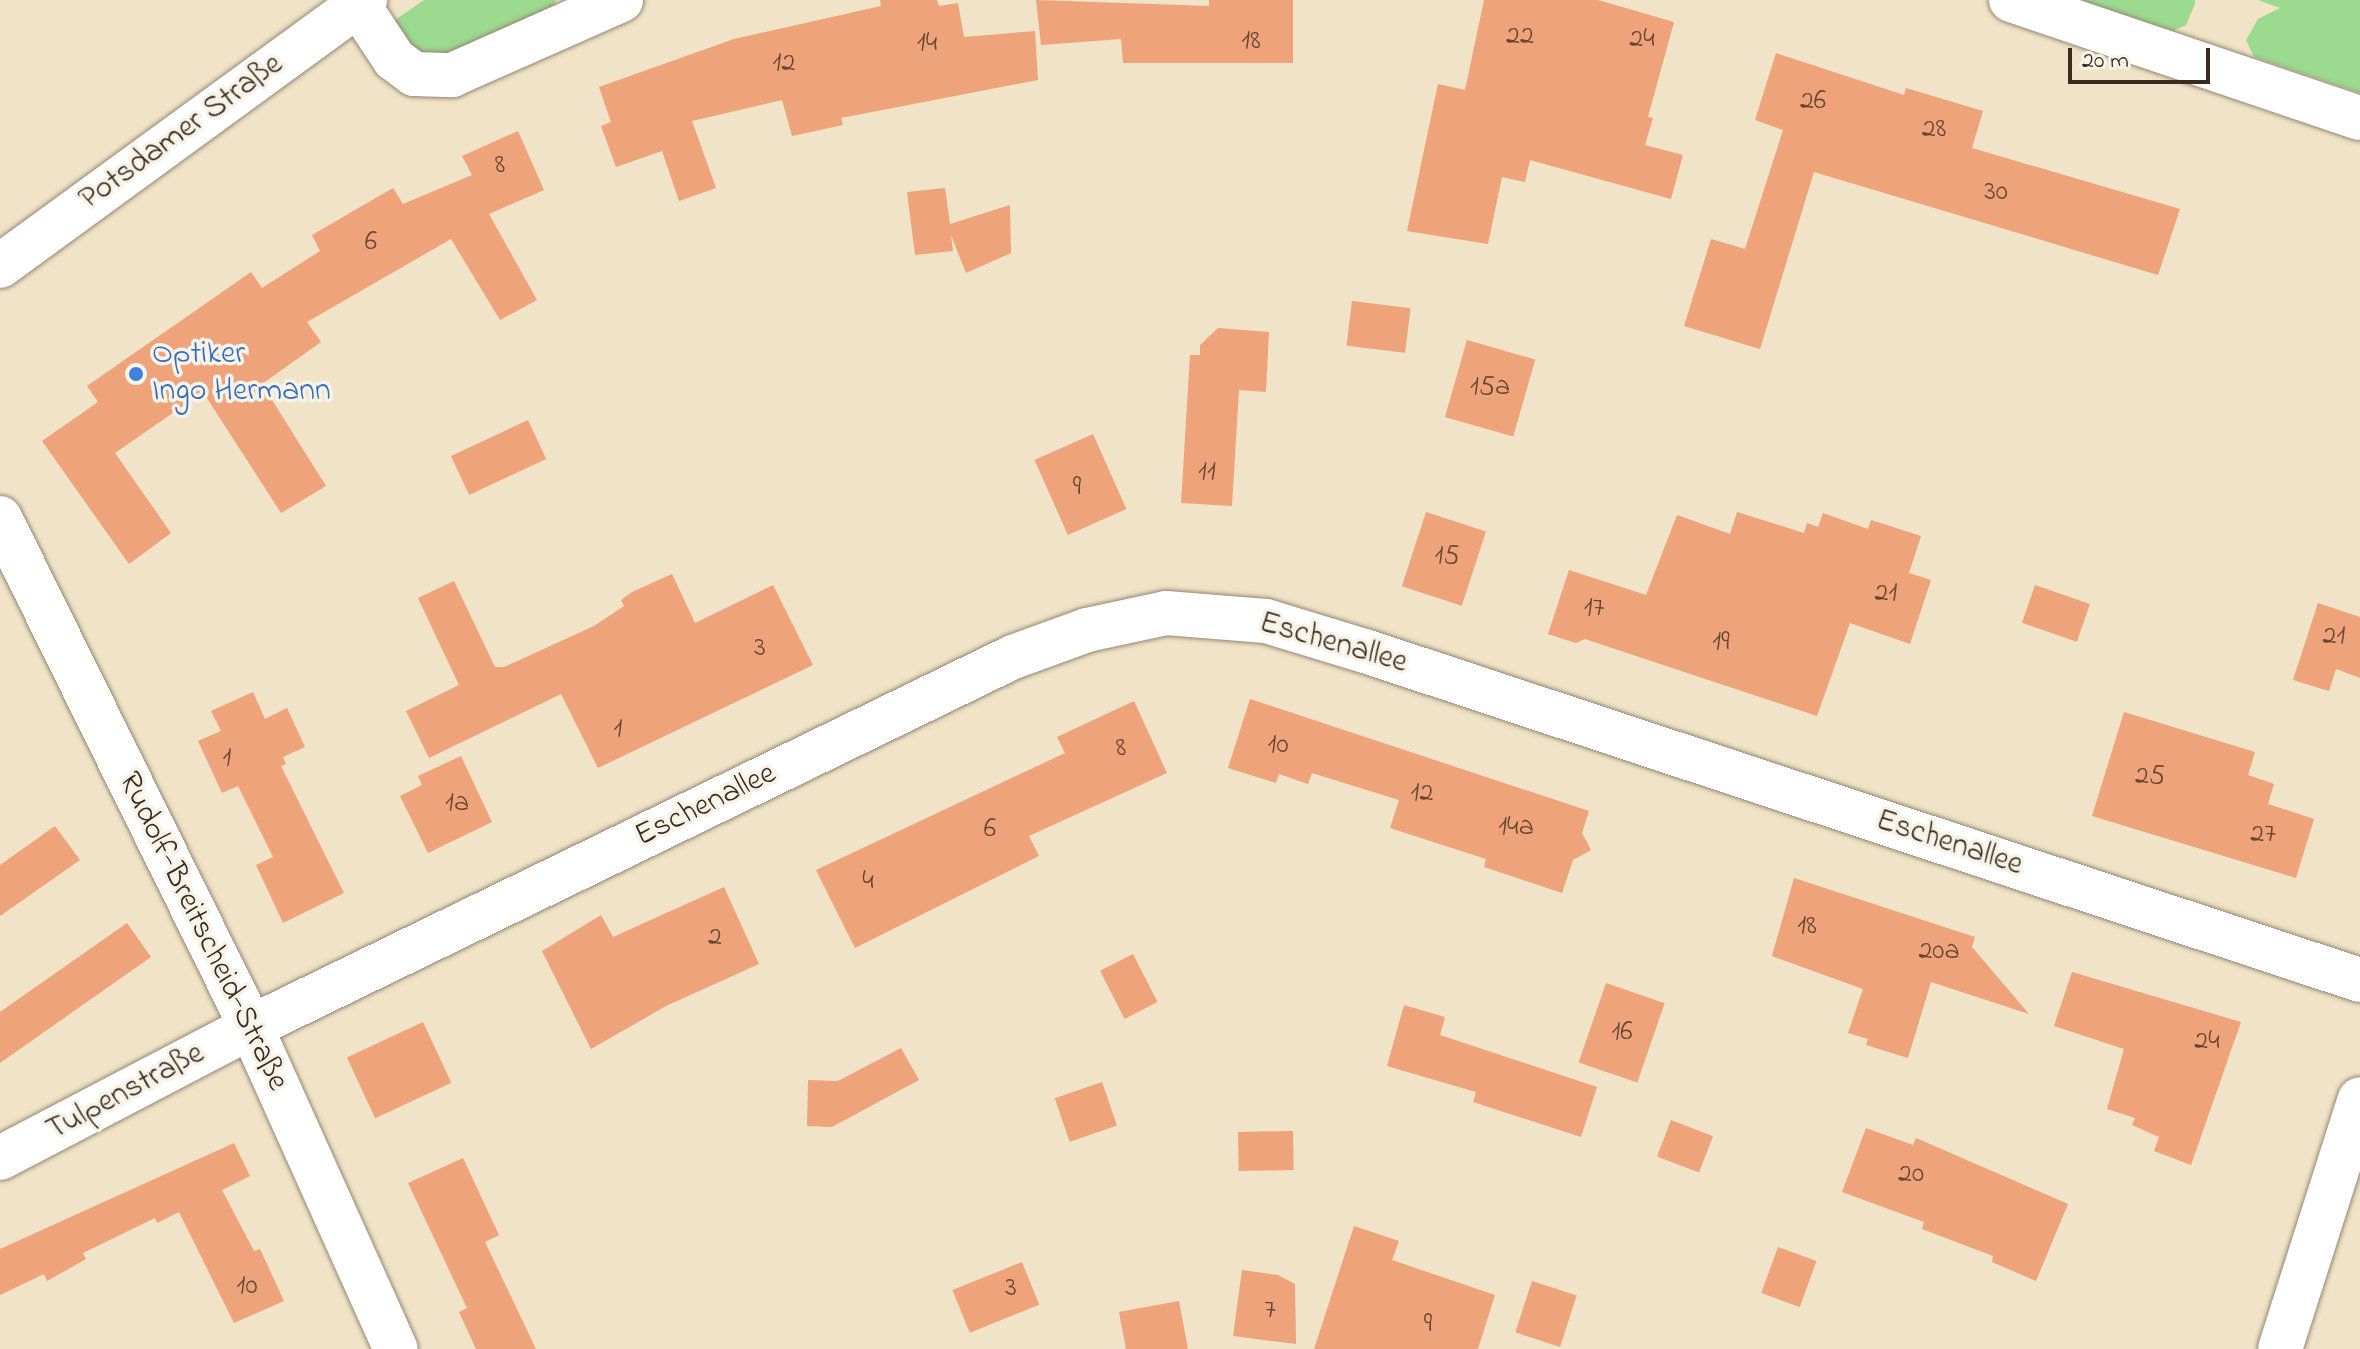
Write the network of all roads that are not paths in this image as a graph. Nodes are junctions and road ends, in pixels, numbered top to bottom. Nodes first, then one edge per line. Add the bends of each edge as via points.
1 (621, 0) edge
2 (2011, 0) edge
3 (359, 1) edge
4 (2360, 118) edge
5 (0, 266) edge
6 (0, 518) edge
7 (2360, 980) edge
8 (251, 1027) junction
9 (2360, 1099) edge
10 (0, 1158) edge
11 (396, 1349) edge
12 (2280, 1349) edge

1 - 3 street via 452,75 414,74
2 - 4 street
3 - 5 street, Potsdamer Straße
6 - 8 street, Rudolf-Breitscheid-Straße
7 - 8 street, Eschenallee via 1365,651 1266,621 1166,613 1087,630 1013,657
8 - 10 street, Tulpenstraße
8 - 11 street, Rudolf-Breitscheid-Straße
9 - 12 street

